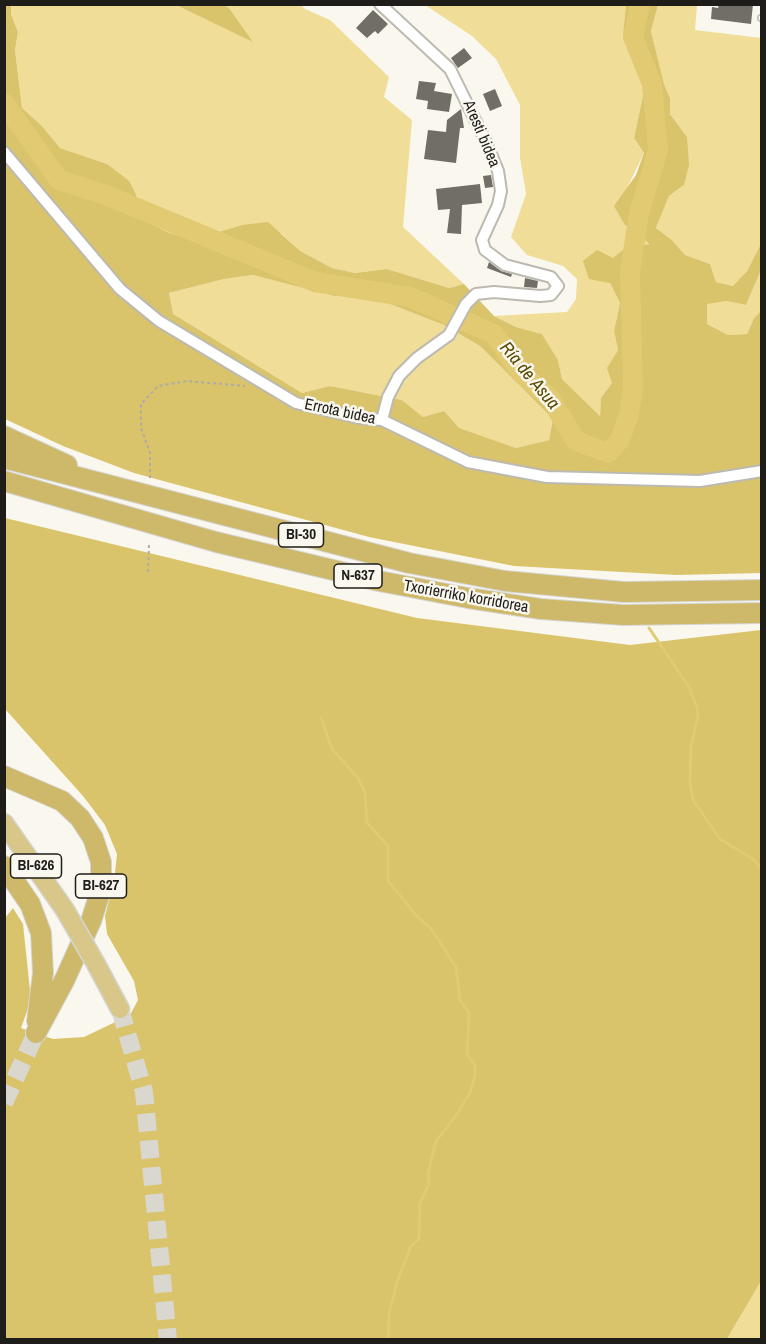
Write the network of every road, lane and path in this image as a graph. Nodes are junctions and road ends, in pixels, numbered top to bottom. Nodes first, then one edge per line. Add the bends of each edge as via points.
1 (380, 4) edge
2 (4, 152) edge
3 (248, 387) dead end
4 (382, 420) junction
5 (4, 436) edge
6 (4, 458) edge
7 (762, 471) edge
8 (150, 478) dead end
9 (4, 481) edge
10 (98, 483) junction
11 (4, 494) edge
12 (116, 515) junction
13 (149, 545) dead end
14 (148, 572) dead end
15 (762, 590) edge
16 (762, 613) edge
17 (4, 776) edge
18 (4, 823) edge
19 (4, 866) edge
20 (120, 1009) tunnel mouth

1 - 4 street, Aresti bidea via 450,69 486,142 501,191 482,240 485,250 506,265 551,277 558,286 551,295 476,294 449,335 399,376
2 - 4 street, Errota bidea via 120,289 159,321 296,403
3 - 8 path via 187,381 158,386 141,404 141,428 150,453
4 - 7 street, Errota bidea via 468,462 547,477 700,481
5 - 10 highway
6 - 10 highway, Txorierriko korridorea / BI-30
9 - 12 highway, Txorierriko korridorea
10 - 15 highway, Txorierriko korridorea / BI-30 via 409,563 505,581 624,592
11 - 12 highway
12 - 16 highway, Txorierriko korridorea / N-637 via 379,581 502,604 623,615
13 - 14 path
17 - 19 highway, BI-627 via 62,801 93,838 101,862 101,890 91,921 36,1033 43,973 41,933 30,904
18 - 20 highway, BI-626, bridge via 65,910

